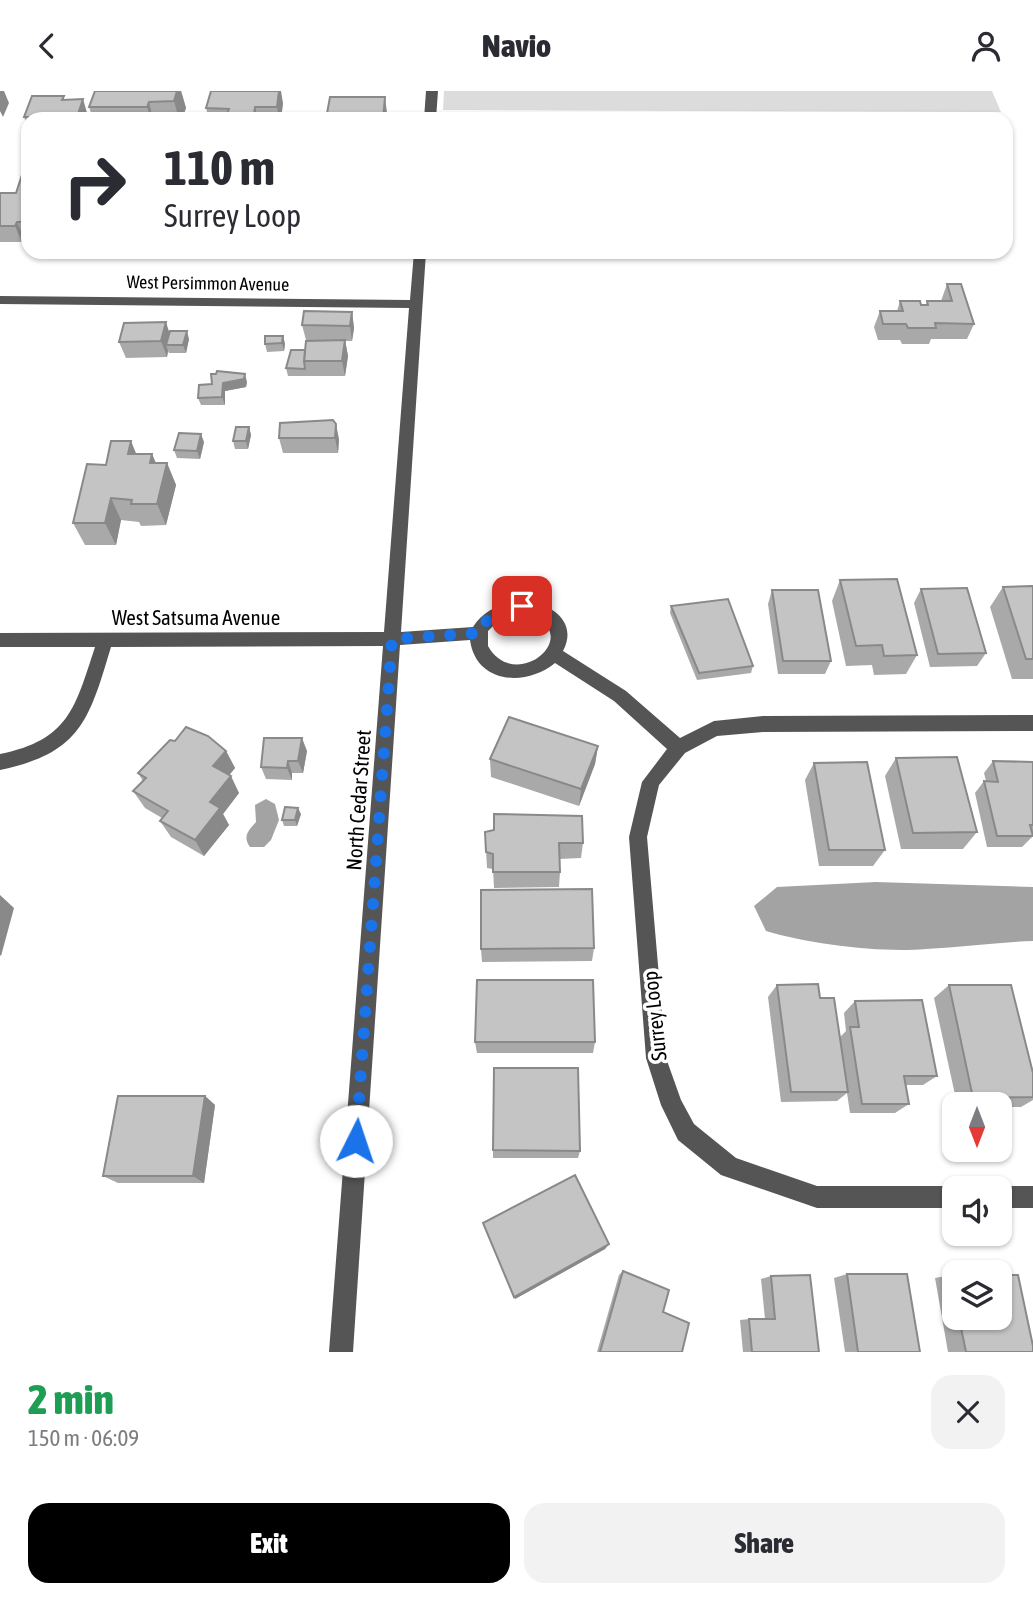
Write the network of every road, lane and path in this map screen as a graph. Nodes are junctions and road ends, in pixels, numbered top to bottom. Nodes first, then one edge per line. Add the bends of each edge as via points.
1 (432, 91) edge
2 (430, 112) edge
3 (419, 259) edge
4 (0, 300) edge
5 (416, 304) junction
6 (479, 633) junction
7 (392, 639) junction
8 (0, 640) edge
9 (105, 640) junction
10 (555, 655) junction
11 (1033, 723) edge
12 (679, 748) junction
13 (0, 762) edge
14 (1033, 1196) edge
15 (942, 1197) edge
16 (1012, 1197) edge
17 (341, 1352) edge

1 - 2 street
3 - 5 street, North Cedar Street
4 - 5 street, West Persimmon Avenue
5 - 7 street, North Cedar Street
6 - 7 street
6 - 10 street via 480,649 487,660 507,671 538,668
6 - 10 street via 494,612 508,607 533,608 554,622 560,643
7 - 9 street, West Satsuma Avenue
7 - 17 street, North Cedar Street
8 - 9 street, West Satsuma Avenue
9 - 13 street via 73,728 34,755
10 - 12 street via 620,696
11 - 12 street, Surrey Loop via 763,724 714,729
12 - 15 street, Surrey Loop via 651,782 638,837 656,1058 686,1132 729,1167 817,1197
14 - 16 street

